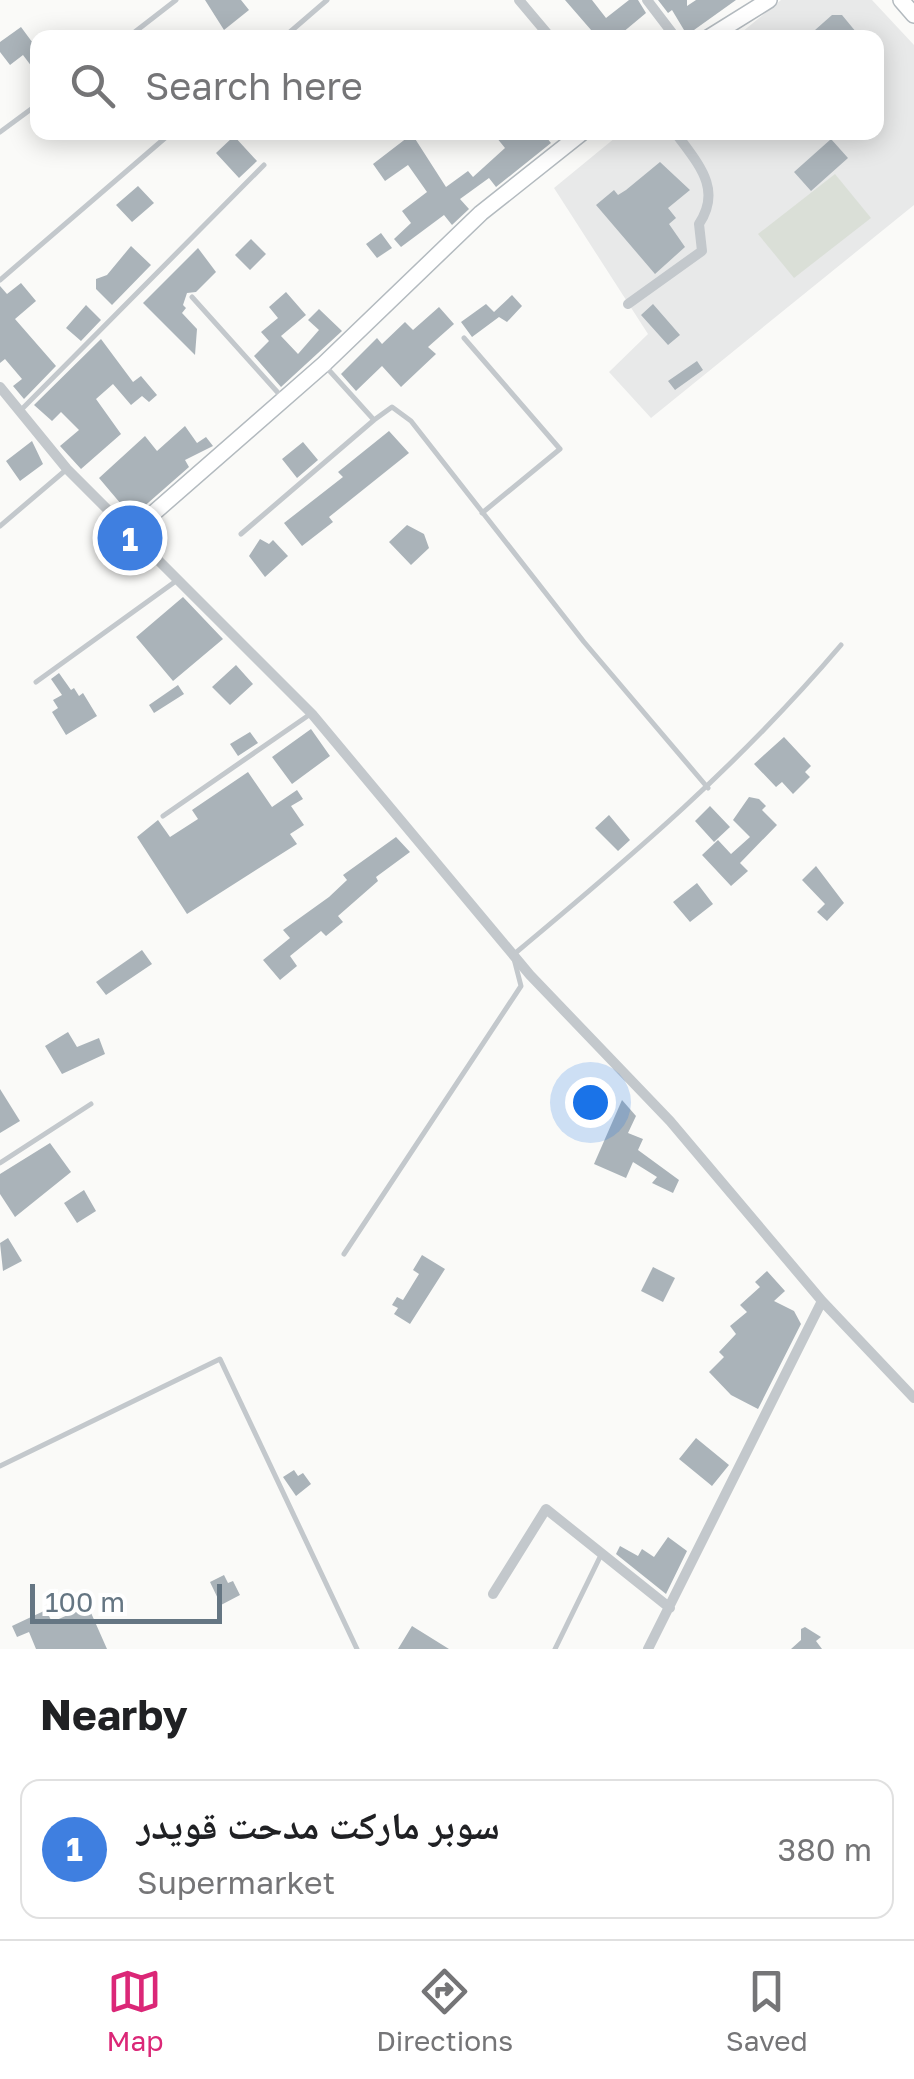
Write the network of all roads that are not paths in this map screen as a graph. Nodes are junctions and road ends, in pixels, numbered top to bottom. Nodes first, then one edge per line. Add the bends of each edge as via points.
1 (176, 0) edge
2 (327, 0) edge
3 (518, 0) edge
4 (647, 0) edge
5 (769, 0) edge
6 (902, 0) edge
7 (914, 15) edge
8 (137, 30) edge
9 (292, 30) edge
10 (543, 30) edge
11 (670, 30) edge
12 (721, 30) edge
13 (30, 110) edge
14 (0, 132) edge
15 (163, 140) edge
16 (573, 140) edge
17 (680, 140) edge
18 (264, 164) dead end
19 (0, 280) edge
20 (192, 297) dead end
21 (628, 304) dead end
22 (464, 338) dead end
23 (324, 364) junction
24 (0, 387) edge
25 (284, 399) junction
26 (20, 411) junction
27 (374, 420) junction
28 (67, 469) junction
29 (482, 513) junction
30 (0, 526) edge
31 (133, 530) junction
32 (241, 534) dead end
33 (178, 579) junction
34 (841, 645) dead end
35 (36, 682) dead end
36 (312, 714) junction
37 (708, 788) junction
38 (163, 816) dead end
39 (513, 956) junction
40 (91, 1104) dead end
41 (0, 1163) edge
42 (344, 1254) dead end
43 (822, 1301) junction
44 (914, 1398) edge
45 (0, 1466) edge
46 (600, 1558) junction
47 (493, 1594) dead end
48 (670, 1608) junction
49 (357, 1649) edge
50 (555, 1649) edge
51 (648, 1649) edge

1 - 8 lane
2 - 9 lane
3 - 10 street
4 - 11 street
5 - 12 street
6 - 7 street
13 - 14 lane
15 - 19 lane
16 - 23 street via 481,213
17 - 21 street via 708,178 710,207 698,224 702,250
18 - 26 lane
20 - 25 lane
22 - 29 lane via 560,449
23 - 25 street
23 - 27 lane
24 - 26 street
25 - 31 street
26 - 28 street
27 - 29 lane via 392,407 410,421
27 - 32 lane
28 - 30 lane
28 - 31 street
29 - 37 lane
31 - 33 street
33 - 35 lane
33 - 36 street
34 - 37 lane via 770,729
36 - 38 lane
36 - 39 street
37 - 39 lane
39 - 42 lane via 521,986
39 - 43 street via 670,1122
40 - 41 lane
43 - 44 street
43 - 48 street
45 - 49 lane via 220,1359
46 - 47 street via 546,1510
46 - 48 street
46 - 50 lane
48 - 51 street

